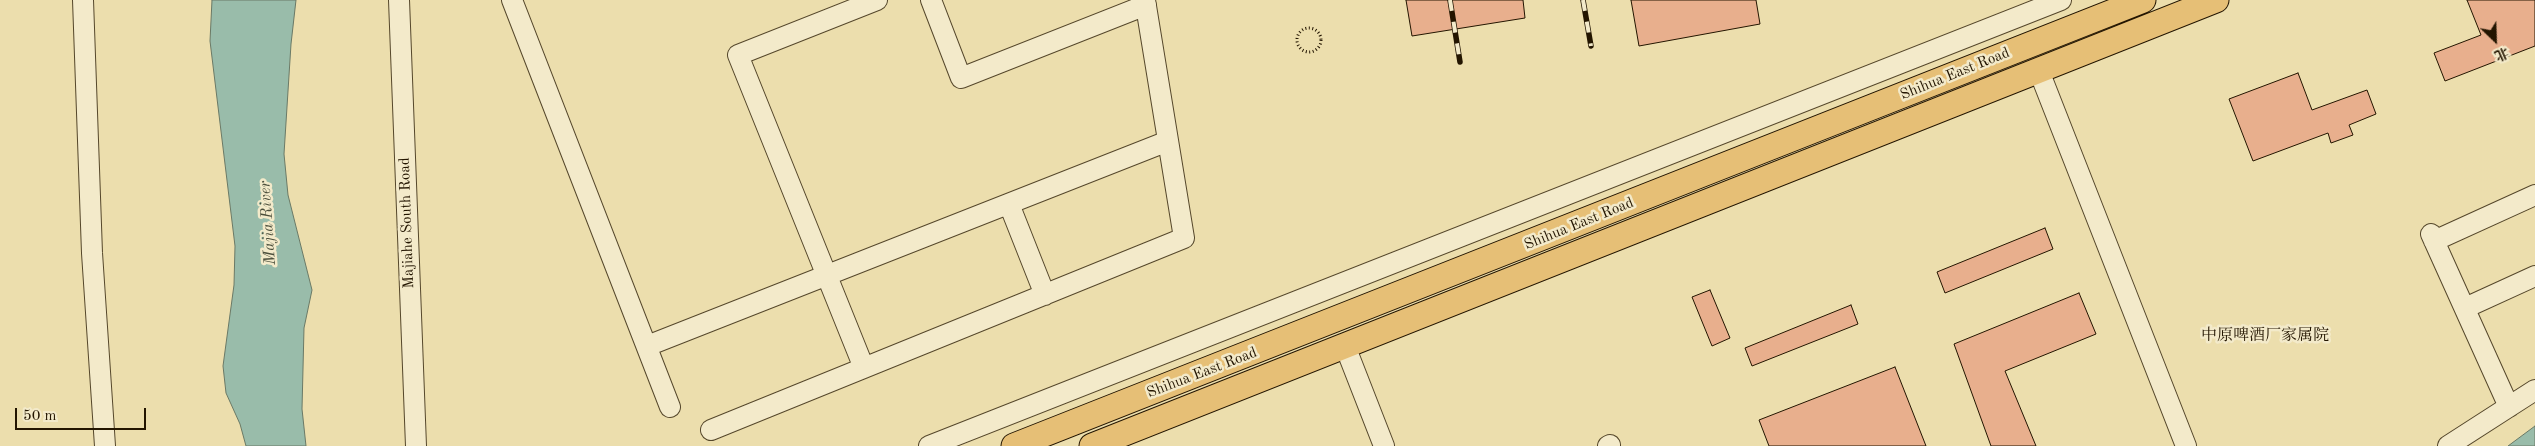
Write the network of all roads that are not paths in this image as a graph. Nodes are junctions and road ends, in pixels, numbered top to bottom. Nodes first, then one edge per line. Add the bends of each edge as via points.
1 (83, 0) edge
2 (399, 0) edge
3 (512, 0) edge
4 (877, 0) edge
5 (930, 0) edge
6 (2061, 0) edge
7 (2142, 0) edge
8 (2216, 0) edge
9 (1146, 2) edge
10 (2025, 7) edge
11 (2039, 71) junction
12 (1168, 141) junction
13 (2535, 195) edge
14 (1009, 204) junction
15 (827, 276) junction
16 (2535, 276) edge
17 (1045, 295) junction
18 (2464, 308) junction
19 (647, 346) junction
20 (1345, 346) junction
21 (864, 368) junction
22 (2535, 390) edge
23 (670, 407) dead end
24 (2509, 407) junction
25 (710, 430) dead end
26 (1382, 445) edge
27 (105, 446) edge
28 (416, 446) edge
29 (929, 446) edge
30 (1014, 446) edge
31 (1092, 446) edge
32 (2186, 446) edge
33 (2448, 446) edge

1 - 27 street via 92,253
2 - 28 street, Majiahe South Road
3 - 19 street
4 - 15 street via 738,55
5 - 9 street via 961,78
6 - 10 street
7 - 30 main road, Shihua East Road
8 - 11 main road, Shihua East Road
9 - 12 street
10 - 29 street
11 - 20 main road, Shihua East Road
11 - 32 street
12 - 14 street
12 - 17 street via 1184,238
13 - 18 street via 2432,238
14 - 15 street
14 - 17 street
15 - 19 street
15 - 21 street
16 - 18 street
17 - 21 street
18 - 24 street
19 - 23 street
20 - 26 street
20 - 31 main road, Shihua East Road
21 - 25 street
22 - 24 street
24 - 33 street

